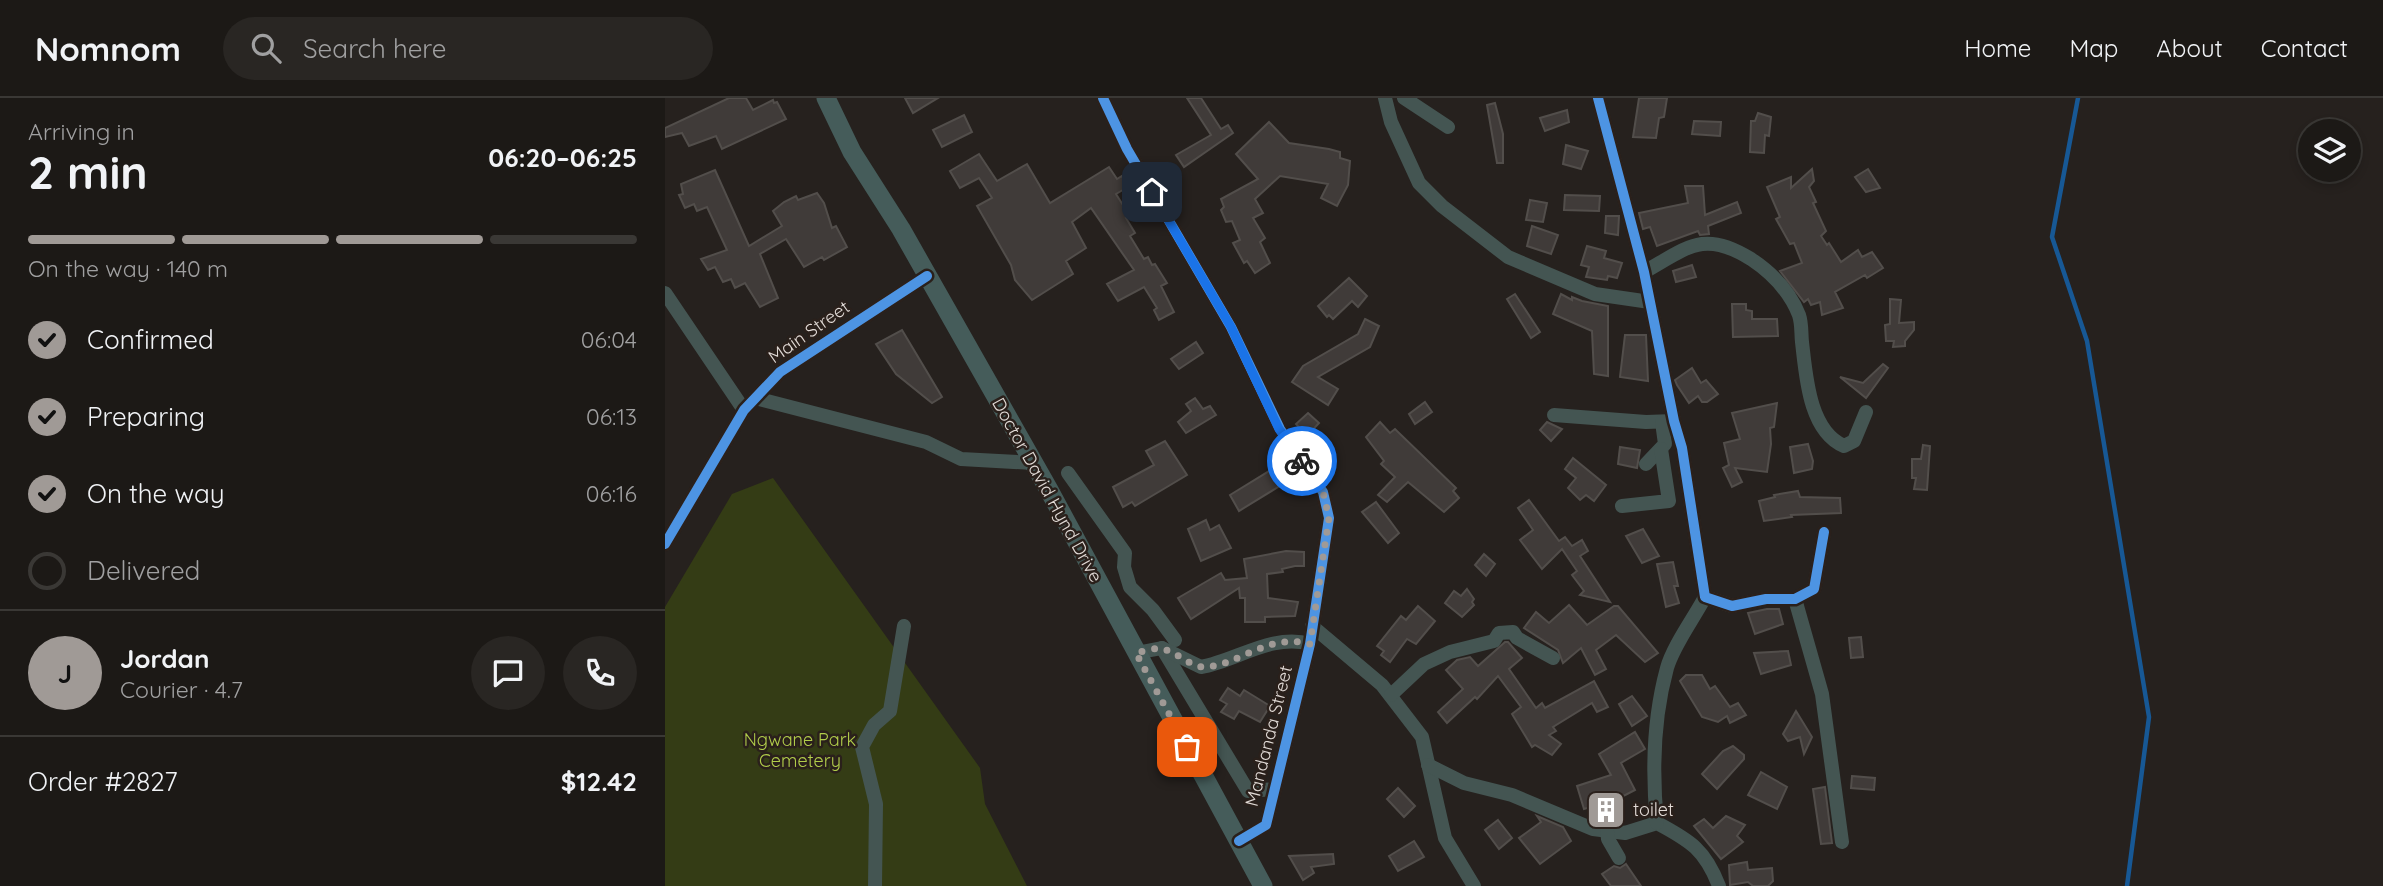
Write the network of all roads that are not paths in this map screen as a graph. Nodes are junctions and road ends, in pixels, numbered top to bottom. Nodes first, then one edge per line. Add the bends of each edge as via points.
1 (826, 98) edge
2 (1404, 98) edge
3 (1598, 98) edge
4 (1104, 99) edge
5 (1381, 99) edge
6 (1448, 127) dead end
7 (1644, 272) junction
8 (927, 276) junction
9 (665, 293) edge
10 (1650, 302) junction
11 (755, 398) junction
12 (744, 410) junction
13 (1866, 412) dead end
14 (1554, 415) dead end
15 (1668, 421) junction
16 (1661, 449) junction
17 (1034, 464) junction
18 (1646, 464) dead end
19 (1068, 473) dead end
20 (1622, 506) dead end
21 (1824, 532) dead end
22 (665, 544) edge
23 (1705, 597) junction
24 (1795, 598) junction
25 (904, 625) dead end
26 (1312, 626) junction
27 (1175, 640) dead end
28 (1310, 644) junction
29 (1162, 648) junction
30 (1136, 653) junction
31 (1553, 658) dead end
32 (1391, 695) junction
33 (1428, 765) junction
34 (1274, 789) junction
35 (1657, 824) junction
36 (1607, 831) junction
37 (1239, 841) junction
38 (1842, 842) dead end
39 (1619, 858) dead end
40 (874, 886) edge
41 (1263, 886) edge
42 (1474, 886) edge
43 (1719, 886) edge

1 - 8 main road, Doctor David Hynd Drive via 852,152
2 - 6 street
3 - 7 street
4 - 26 street, Mandanda Street via 1127,149 1231,327 1279,429 1327,501 1329,518
5 - 10 street via 1419,183 1508,257 1595,293
7 - 10 street
7 - 13 street via 1696,243 1723,245 1756,262 1789,296 1801,318 1801,340 1819,425 1831,440 1844,446 1854,441
8 - 11 street, Main Street via 780,372
8 - 17 main road, Doctor David Hynd Drive
9 - 12 street
10 - 15 street
11 - 12 street, Main Street
11 - 17 street via 926,442 961,459
12 - 22 street, Main Street
14 - 15 street
15 - 16 street
15 - 23 street via 1682,448
16 - 18 street
16 - 20 street via 1669,501
17 - 30 main road, Doctor David Hynd Drive
19 - 27 street via 1125,553 1130,587
21 - 24 street via 1814,589
23 - 24 street via 1732,606 1766,598
23 - 35 street via 1668,666 1654,743
24 - 38 street via 1822,694
25 - 40 street via 890,711 874,725 862,747 876,804
26 - 28 street, Mandanda Street
26 - 32 street
28 - 29 street via 1269,645 1201,667
28 - 34 street, Mandanda Street
29 - 30 street
29 - 34 street via 1248,791
30 - 37 main road, Doctor David Hynd Drive
31 - 32 street via 1513,632 1499,633 1494,641 1424,664
32 - 33 street via 1422,737
33 - 36 street via 1464,783 1512,795
33 - 42 street via 1445,838
34 - 37 street, Mandanda Street via 1266,825
35 - 36 street via 1625,833
35 - 43 street via 1700,850
36 - 39 street
37 - 41 main road, Doctor David Hynd Drive

